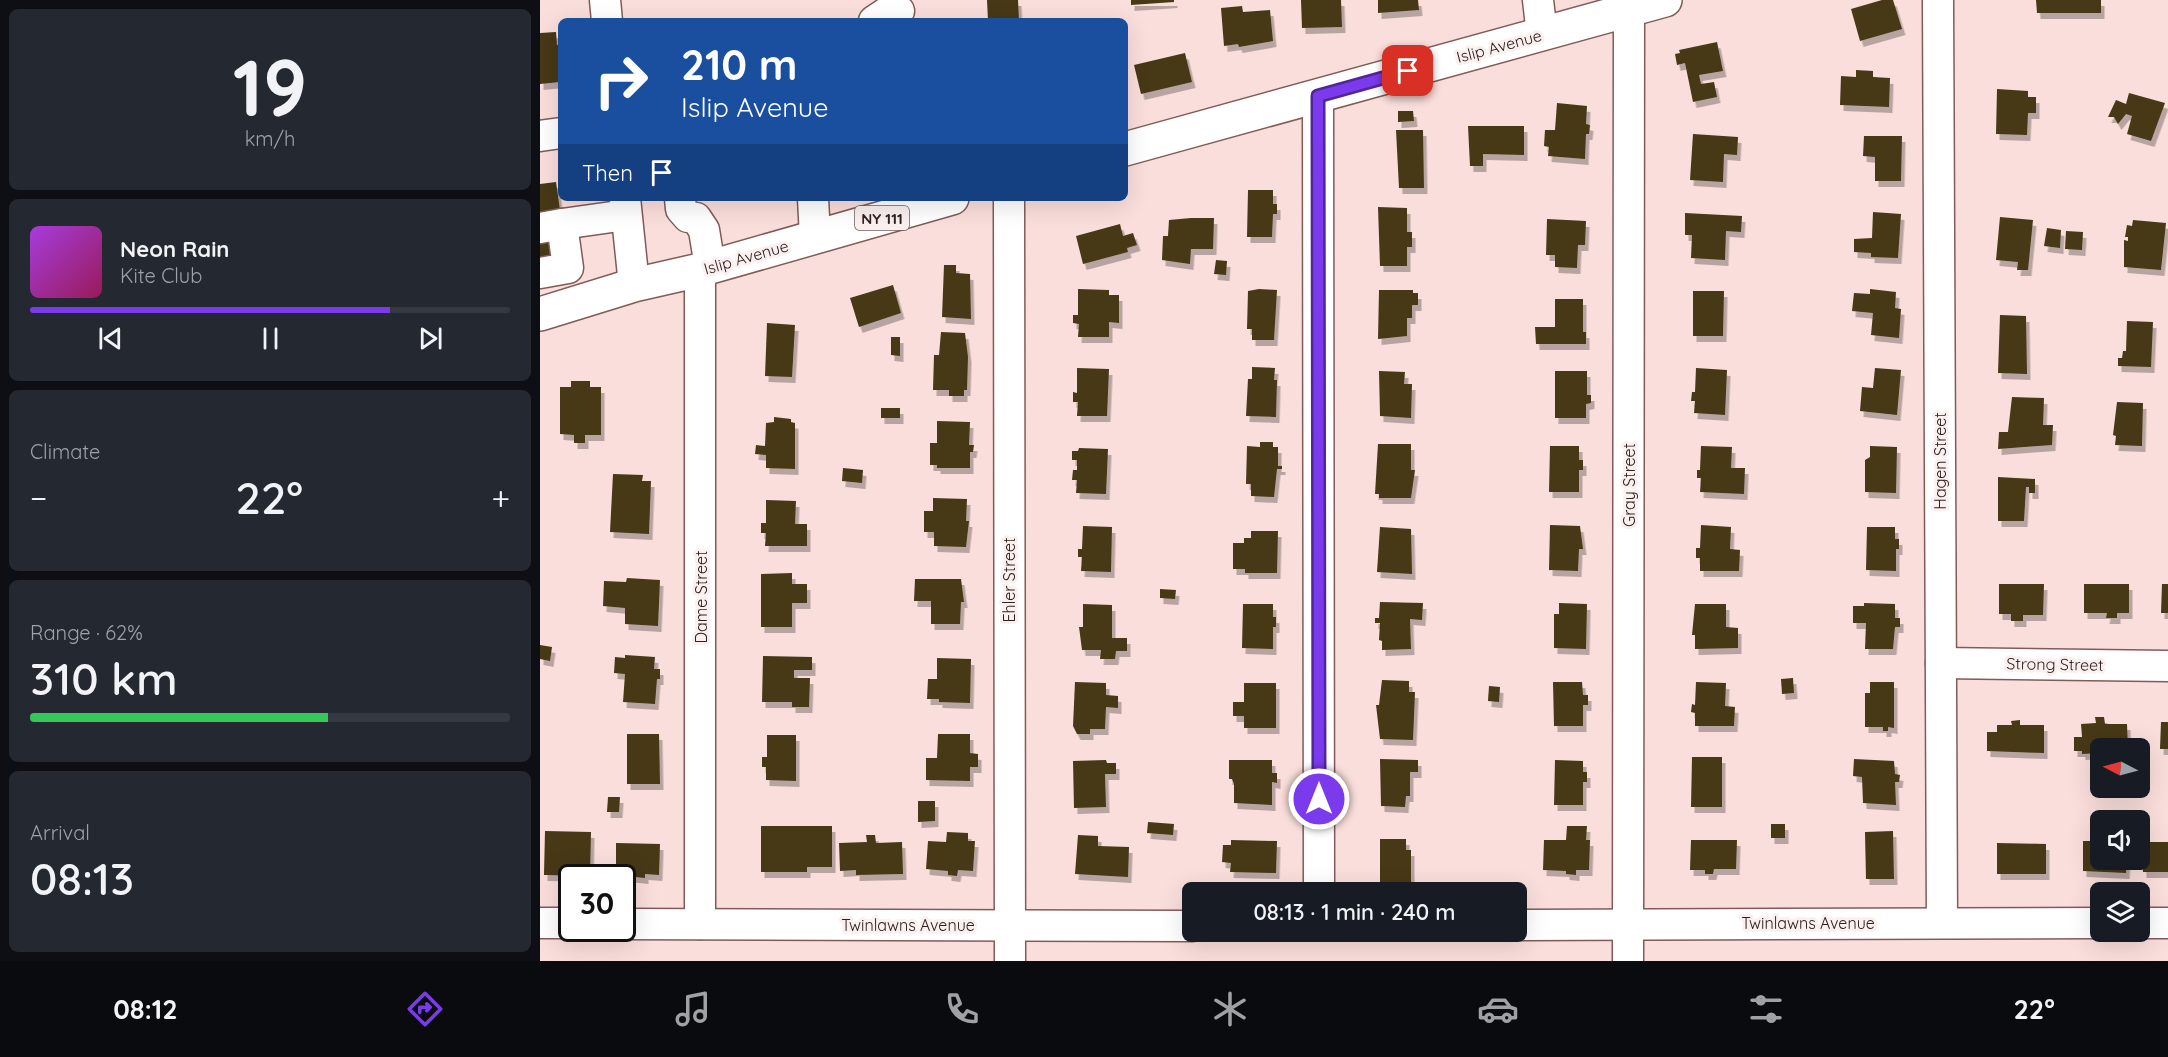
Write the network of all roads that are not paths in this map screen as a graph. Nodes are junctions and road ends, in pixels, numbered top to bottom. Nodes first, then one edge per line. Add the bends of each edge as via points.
1 (605, 0) edge
2 (1538, 0) edge
3 (1665, 0) edge
4 (1938, 0) edge
5 (1629, 10) junction
6 (607, 18) edge
7 (1542, 35) junction
8 (1318, 96) junction
9 (558, 133) edge
10 (540, 136) edge
11 (1128, 148) edge
12 (680, 201) edge
13 (931, 201) edge
14 (1009, 201) edge
15 (626, 206) edge
16 (897, 206) edge
17 (814, 214) edge
18 (551, 226) edge
19 (705, 269) junction
20 (545, 270) edge
21 (634, 285) junction
22 (573, 304) junction
23 (540, 314) edge
24 (1941, 663) junction
25 (2168, 666) edge
26 (1319, 882) edge
27 (1942, 922) junction
28 (540, 923) edge
29 (558, 923) edge
30 (2090, 923) edge
31 (2150, 923) edge
32 (2168, 923) edge
33 (636, 924) edge
34 (700, 924) junction
35 (1628, 924) junction
36 (1009, 925) junction
37 (1527, 925) edge
38 (1182, 926) edge
39 (1010, 961) edge
40 (1628, 961) edge

1 - 6 street
2 - 7 street
3 - 5 main road, Islip Avenue
4 - 24 street, Hagen Street
5 - 7 main road, Islip Avenue
5 - 35 street, Gray Street
7 - 8 main road, Islip Avenue
8 - 11 main road, Islip Avenue
8 - 26 street
9 - 10 street
12 - 19 street, Dame Street via 681,209 688,217 696,218 704,230
13 - 16 main road, Islip Avenue / NY 111
14 - 36 street, Ehler Street
15 - 18 street
15 - 21 street
16 - 17 main road, Islip Avenue / NY 111
17 - 19 main road, Islip Avenue / NY 111
18 - 20 street via 567,268
19 - 21 main road, Islip Avenue / NY 111
19 - 34 street, Dame Street
20 - 22 street
21 - 22 main road, Islip Avenue / NY 111
22 - 23 main road, Islip Avenue / NY 111
24 - 25 street, Strong Street
24 - 27 street, Hagen Street
27 - 30 street, Twinlawns Avenue
27 - 35 street, Twinlawns Avenue
28 - 29 street
31 - 32 street
33 - 34 street, Twinlawns Avenue
34 - 36 street, Twinlawns Avenue
35 - 37 street, Twinlawns Avenue
35 - 40 street, Gray Street
36 - 38 street, Twinlawns Avenue
36 - 39 street, Ehler Street

